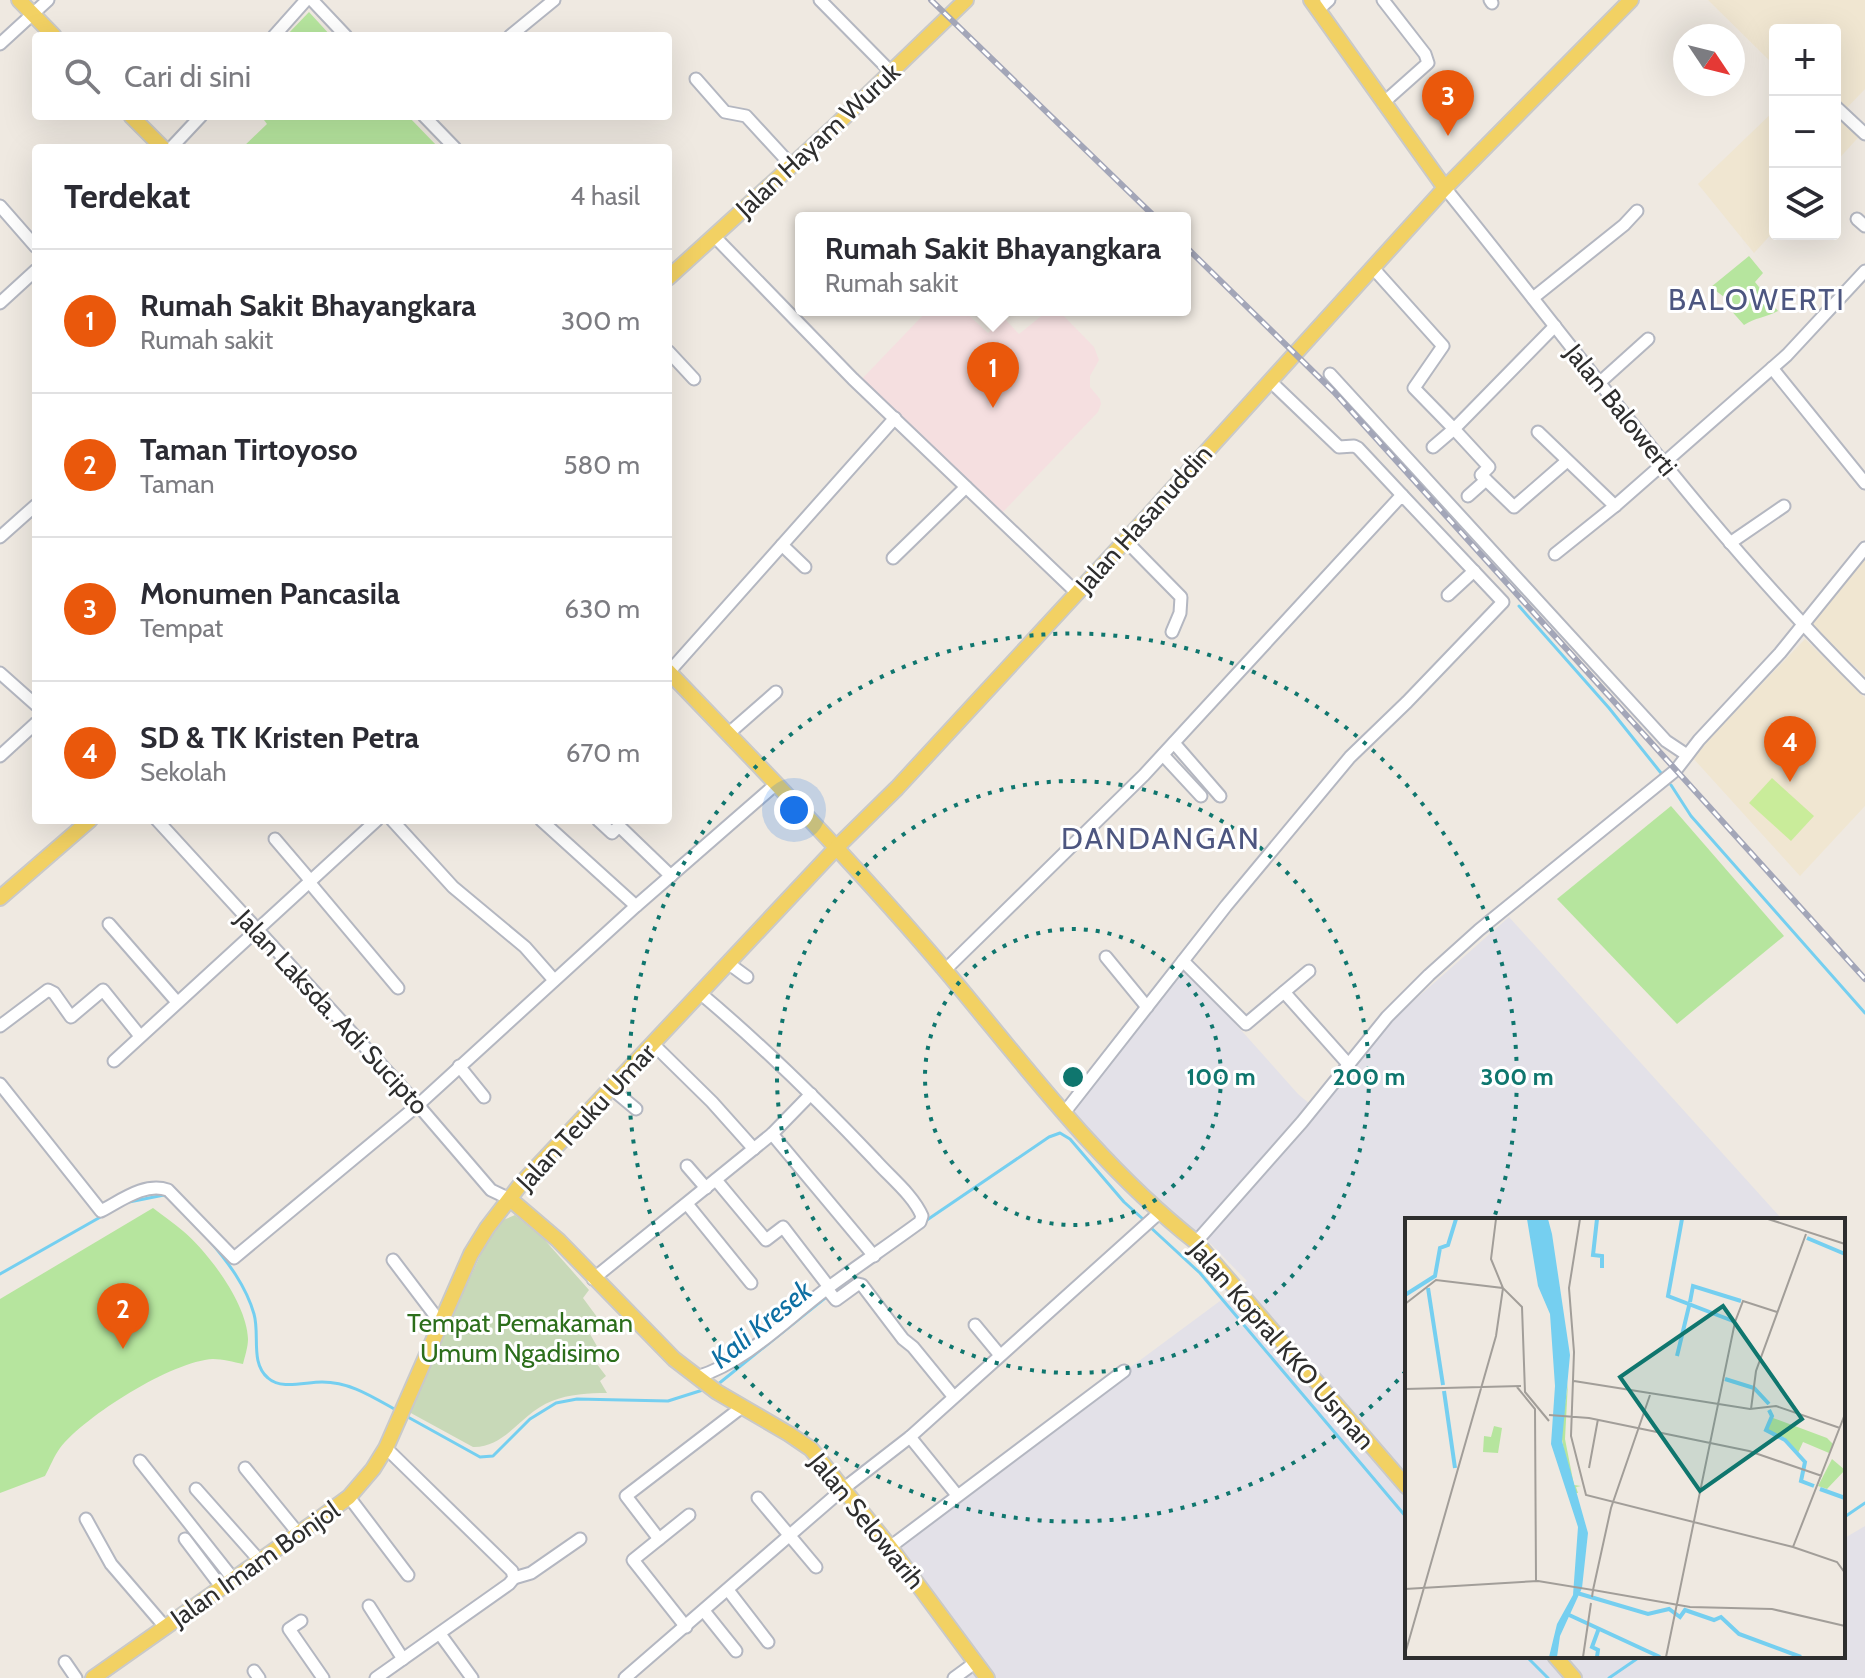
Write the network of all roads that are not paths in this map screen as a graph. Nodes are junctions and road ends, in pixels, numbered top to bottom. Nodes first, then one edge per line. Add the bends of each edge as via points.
1 (19, 0) edge
2 (48, 0) edge
3 (309, 0) edge
4 (554, 0) edge
5 (820, 0) edge
6 (966, 0) edge
7 (1383, 0) edge
8 (1631, 0) edge
9 (1320, 3) edge
10 (32, 15) junction
11 (50, 32) edge
12 (278, 32) edge
13 (342, 32) edge
14 (515, 32) edge
15 (0, 44) edge
16 (891, 72) junction
17 (696, 79) dead end
18 (1383, 103) junction
19 (1841, 112) edge
20 (135, 120) edge
21 (197, 120) edge
22 (428, 120) edge
23 (1865, 134) edge
24 (159, 144) edge
25 (175, 144) edge
26 (451, 144) edge
27 (792, 166) junction
28 (1445, 188) junction
29 (0, 206) edge
30 (1637, 211) dead end
31 (714, 236) junction
32 (32, 242) edge
33 (1373, 268) junction
34 (1865, 271) edge
35 (32, 274) edge
36 (672, 274) edge
37 (1533, 298) junction
38 (0, 303) edge
39 (1555, 326) junction
40 (1648, 339) dead end
41 (672, 355) edge
42 (1772, 368) junction
43 (1330, 374) dead end
44 (694, 379) dead end
45 (1270, 381) junction
46 (1598, 384) junction
47 (895, 418) junction
48 (1454, 429) junction
49 (1538, 432) dead end
50 (1433, 447) dead end
51 (1567, 461) junction
52 (1662, 462) junction
53 (1486, 480) junction
54 (1865, 483) edge
55 (966, 487) junction
56 (1402, 495) junction
57 (1468, 496) dead end
58 (1615, 506) junction
59 (1784, 506) dead end
60 (32, 509) edge
61 (0, 537) edge
62 (1126, 541) junction
63 (1730, 543) junction
64 (782, 545) junction
65 (1865, 548) edge
66 (1555, 554) dead end
67 (893, 558) dead end
68 (805, 567) dead end
69 (1474, 571) junction
70 (1077, 593) junction
71 (1448, 595) dead end
72 (1803, 625) junction
73 (1172, 632) dead end
74 (672, 667) edge
75 (0, 673) edge
76 (672, 675) edge
77 (1865, 688) edge
78 (776, 692) dead end
79 (32, 701) edge
80 (32, 727) edge
81 (728, 734) junction
82 (1174, 743) junction
83 (1163, 755) junction
84 (1687, 755) junction
85 (0, 756) edge
86 (776, 784) junction
87 (1201, 796) dead end
88 (1220, 796) dead end
89 (85, 824) edge
90 (161, 824) edge
91 (369, 824) edge
92 (396, 824) edge
93 (545, 824) edge
94 (602, 824) edge
95 (275, 839) dead end
96 (838, 846) junction
97 (671, 876) junction
98 (310, 881) junction
99 (0, 898) edge
100 (636, 906) junction
101 (109, 924) dead end
102 (256, 929) junction
103 (1106, 957) dead end
104 (1183, 961) junction
105 (728, 963) junction
106 (945, 970) junction
107 (1309, 971) dead end
108 (747, 977) dead end
109 (554, 980) junction
110 (398, 988) dead end
111 (1284, 992) junction
112 (700, 993) junction
113 (177, 1002) junction
114 (1147, 1007) junction
115 (0, 1026) edge
116 (140, 1036) junction
117 (654, 1045) junction
118 (114, 1061) dead end
119 (1349, 1065) junction
120 (459, 1066) junction
121 (0, 1084) edge
122 (612, 1089) junction
123 (811, 1094) junction
124 (484, 1097) dead end
125 (418, 1105) junction
126 (636, 1109) dead end
127 (1064, 1113) junction
128 (772, 1134) junction
129 (754, 1149) junction
130 (687, 1166) dead end
131 (716, 1180) junction
132 (706, 1188) junction
133 (510, 1199) junction
134 (687, 1204) junction
135 (1153, 1219) junction
136 (1196, 1242) junction
137 (874, 1256) junction
138 (393, 1260) dead end
139 (593, 1279) junction
140 (751, 1283) dead end
141 (830, 1291) junction
142 (440, 1322) junction
143 (975, 1325) dead end
144 (999, 1354) junction
145 (1124, 1371) dead end
146 (699, 1378) junction
147 (953, 1396) junction
148 (742, 1407) junction
149 (395, 1429) joint
150 (910, 1437) junction
151 (386, 1448) junction
152 (140, 1461) dead end
153 (245, 1468) dead end
154 (1405, 1485) edge
155 (196, 1489) dead end
156 (843, 1489) junction
157 (957, 1495) junction
158 (349, 1497) junction
159 (758, 1498) dead end
160 (689, 1515) dead end
161 (86, 1519) dead end
162 (298, 1533) junction
163 (791, 1535) junction
164 (185, 1539) dead end
165 (580, 1539) dead end
166 (659, 1539) junction
167 (890, 1547) junction
168 (260, 1561) junction
169 (816, 1567) dead end
170 (408, 1575) dead end
171 (514, 1578) junction
172 (228, 1584) junction
173 (728, 1590) junction
174 (369, 1606) dead end
175 (704, 1611) junction
176 (301, 1621) dead end
177 (686, 1627) junction
178 (166, 1628) junction
179 (440, 1634) junction
180 (768, 1642) dead end
181 (736, 1651) dead end
182 (1557, 1658) edge
183 (403, 1659) junction
184 (65, 1662) dead end
185 (976, 1662) junction
186 (99, 1676) edge
187 (632, 1676) edge
188 (76, 1678) edge
189 (323, 1678) edge
190 (376, 1678) edge
191 (472, 1678) edge
192 (954, 1678) edge
193 (987, 1678) edge
194 (1574, 1678) edge

1 - 10 main road
2 - 10 street
3 - 12 street
3 - 13 street
4 - 14 street
5 - 16 street
6 - 16 main road, Jalan Hayam Wuruk
7 - 18 street via 1428,63
8 - 28 main road, Jalan Hasanuddin
9 - 18 main road
10 - 11 main road
10 - 15 street
16 - 27 main road, Jalan Hayam Wuruk
17 - 27 street via 725,112 746,116
18 - 28 main road
19 - 23 street
20 - 24 main road
21 - 25 street
22 - 26 street
27 - 31 main road, Jalan Hayam Wuruk
28 - 33 main road, Jalan Hasanuddin
28 - 37 street, Jalan Balowerti
29 - 32 street
30 - 37 street
31 - 36 main road, Jalan Hayam Wuruk
31 - 47 street
33 - 45 main road, Jalan Hasanuddin
33 - 48 street via 1443,346 1414,388
34 - 42 street
35 - 38 street
37 - 39 street, Jalan Balowerti
39 - 46 street, Jalan Balowerti
39 - 48 street
40 - 46 street
41 - 44 street
42 - 52 street
42 - 54 street
43 - 84 street via 1666,741
45 - 56 street via 1339,447 1358,448
45 - 62 main road, Jalan Hasanuddin
46 - 52 street, Jalan Balowerti
47 - 55 street
47 - 64 street
48 - 50 street
48 - 53 street via 1489,467 1481,475
49 - 51 street
51 - 53 street via 1514,507
51 - 58 street
52 - 58 street
52 - 63 street, Jalan Balowerti
53 - 57 street
55 - 67 street
55 - 70 street
56 - 69 street
56 - 82 street
58 - 66 street
59 - 63 street
60 - 61 street
62 - 70 main road, Jalan Hasanuddin
62 - 73 street via 1181,597
63 - 72 street, Jalan Balowerti
64 - 68 street
64 - 74 street
65 - 72 street
69 - 71 street
69 - 104 street via 1503,602 1350,757
70 - 96 main road, Jalan Hasanuddin
72 - 77 street, Jalan Balowerti
72 - 84 street
75 - 79 street
76 - 81 main road, Jalan Kopral KKO Usman
78 - 81 street
80 - 85 street
81 - 86 main road, Jalan Kopral KKO Usman
82 - 83 street
82 - 88 street
83 - 87 street
83 - 106 street
84 - 119 street via 1676,770 1429,975
86 - 96 main road, Jalan Kopral KKO Usman
86 - 97 street
89 - 99 main road
90 - 102 street, Jalan Laksda. Adi Sucipto
91 - 98 street
92 - 109 street via 453,887 525,947
93 - 100 street
94 - 97 street via 612,833 619,826
95 - 98 street
96 - 105 main road, Jalan Teuku Umar
96 - 106 main road, Jalan Kopral KKO Usman
97 - 100 street
98 - 102 street
98 - 110 street
100 - 109 street
101 - 113 street
102 - 113 street
102 - 125 street, Jalan Laksda. Adi Sucipto
103 - 114 street
104 - 111 street via 1246,1024
104 - 114 street
105 - 108 street
105 - 112 main road, Jalan Teuku Umar
106 - 127 main road, Jalan Kopral KKO Usman
107 - 111 street
109 - 120 street
111 - 119 street
112 - 117 main road, Jalan Teuku Umar
112 - 123 street
113 - 116 street
114 - 127 street
115 - 116 street via 48,990 71,1017 103,990
116 - 118 street
117 - 122 main road, Jalan Teuku Umar
117 - 129 street
119 - 136 street
120 - 124 street
120 - 125 street
121 - 125 street via 101,1211 156,1186 168,1190 234,1258
122 - 126 street
122 - 133 main road, Jalan Teuku Umar
123 - 128 street
123 - 137 street via 922,1216
125 - 133 street, Jalan Laksda. Adi Sucipto via 491,1190
127 - 135 main road, Jalan Kopral KKO Usman
128 - 129 street
128 - 137 street
129 - 131 street
130 - 132 street
131 - 132 street
131 - 141 street via 766,1240 783,1227
132 - 134 street
133 - 139 main road, Jalan Selowarih
133 - 142 main road, Jalan Teuku Umar via 471,1254
134 - 139 street
134 - 140 street
135 - 136 main road, Jalan Kopral KKO Usman
135 - 144 street
136 - 154 main road, Jalan Kopral KKO Usman
137 - 141 street
138 - 142 street
139 - 146 main road, Jalan Selowarih
141 - 146 street via 743,1355
141 - 147 street via 862,1285
142 - 149 main road, Jalan Teuku Umar
143 - 144 street
144 - 147 street
145 - 157 street
146 - 148 main road, Jalan Selowarih
147 - 150 street
148 - 156 main road, Jalan Selowarih via 811,1449
148 - 166 street via 626,1496
149 - 151 main road, Jalan Imam Bonjol
150 - 156 street
150 - 157 street
151 - 158 main road, Jalan Imam Bonjol
151 - 171 street
152 - 172 street
153 - 162 street
155 - 168 street
156 - 163 street
156 - 167 main road, Jalan Selowarih
157 - 167 street
158 - 162 main road, Jalan Imam Bonjol
158 - 170 street
159 - 163 street
160 - 166 street
161 - 178 street via 111,1564
162 - 168 main road, Jalan Imam Bonjol
163 - 169 street
163 - 173 street
164 - 172 street
165 - 171 street via 531,1573
166 - 177 street via 633,1563
167 - 185 main road, Jalan Selowarih
168 - 172 main road, Jalan Imam Bonjol
171 - 179 street
172 - 178 main road, Jalan Imam Bonjol
173 - 175 street
173 - 180 street
174 - 183 street
175 - 177 street
175 - 181 street
176 - 189 street via 289,1629
177 - 187 street
178 - 186 main road, Jalan Imam Bonjol
179 - 183 street
179 - 191 street
182 - 194 main road
183 - 190 street
184 - 188 street
185 - 192 street
185 - 193 main road, Jalan Selowarih

